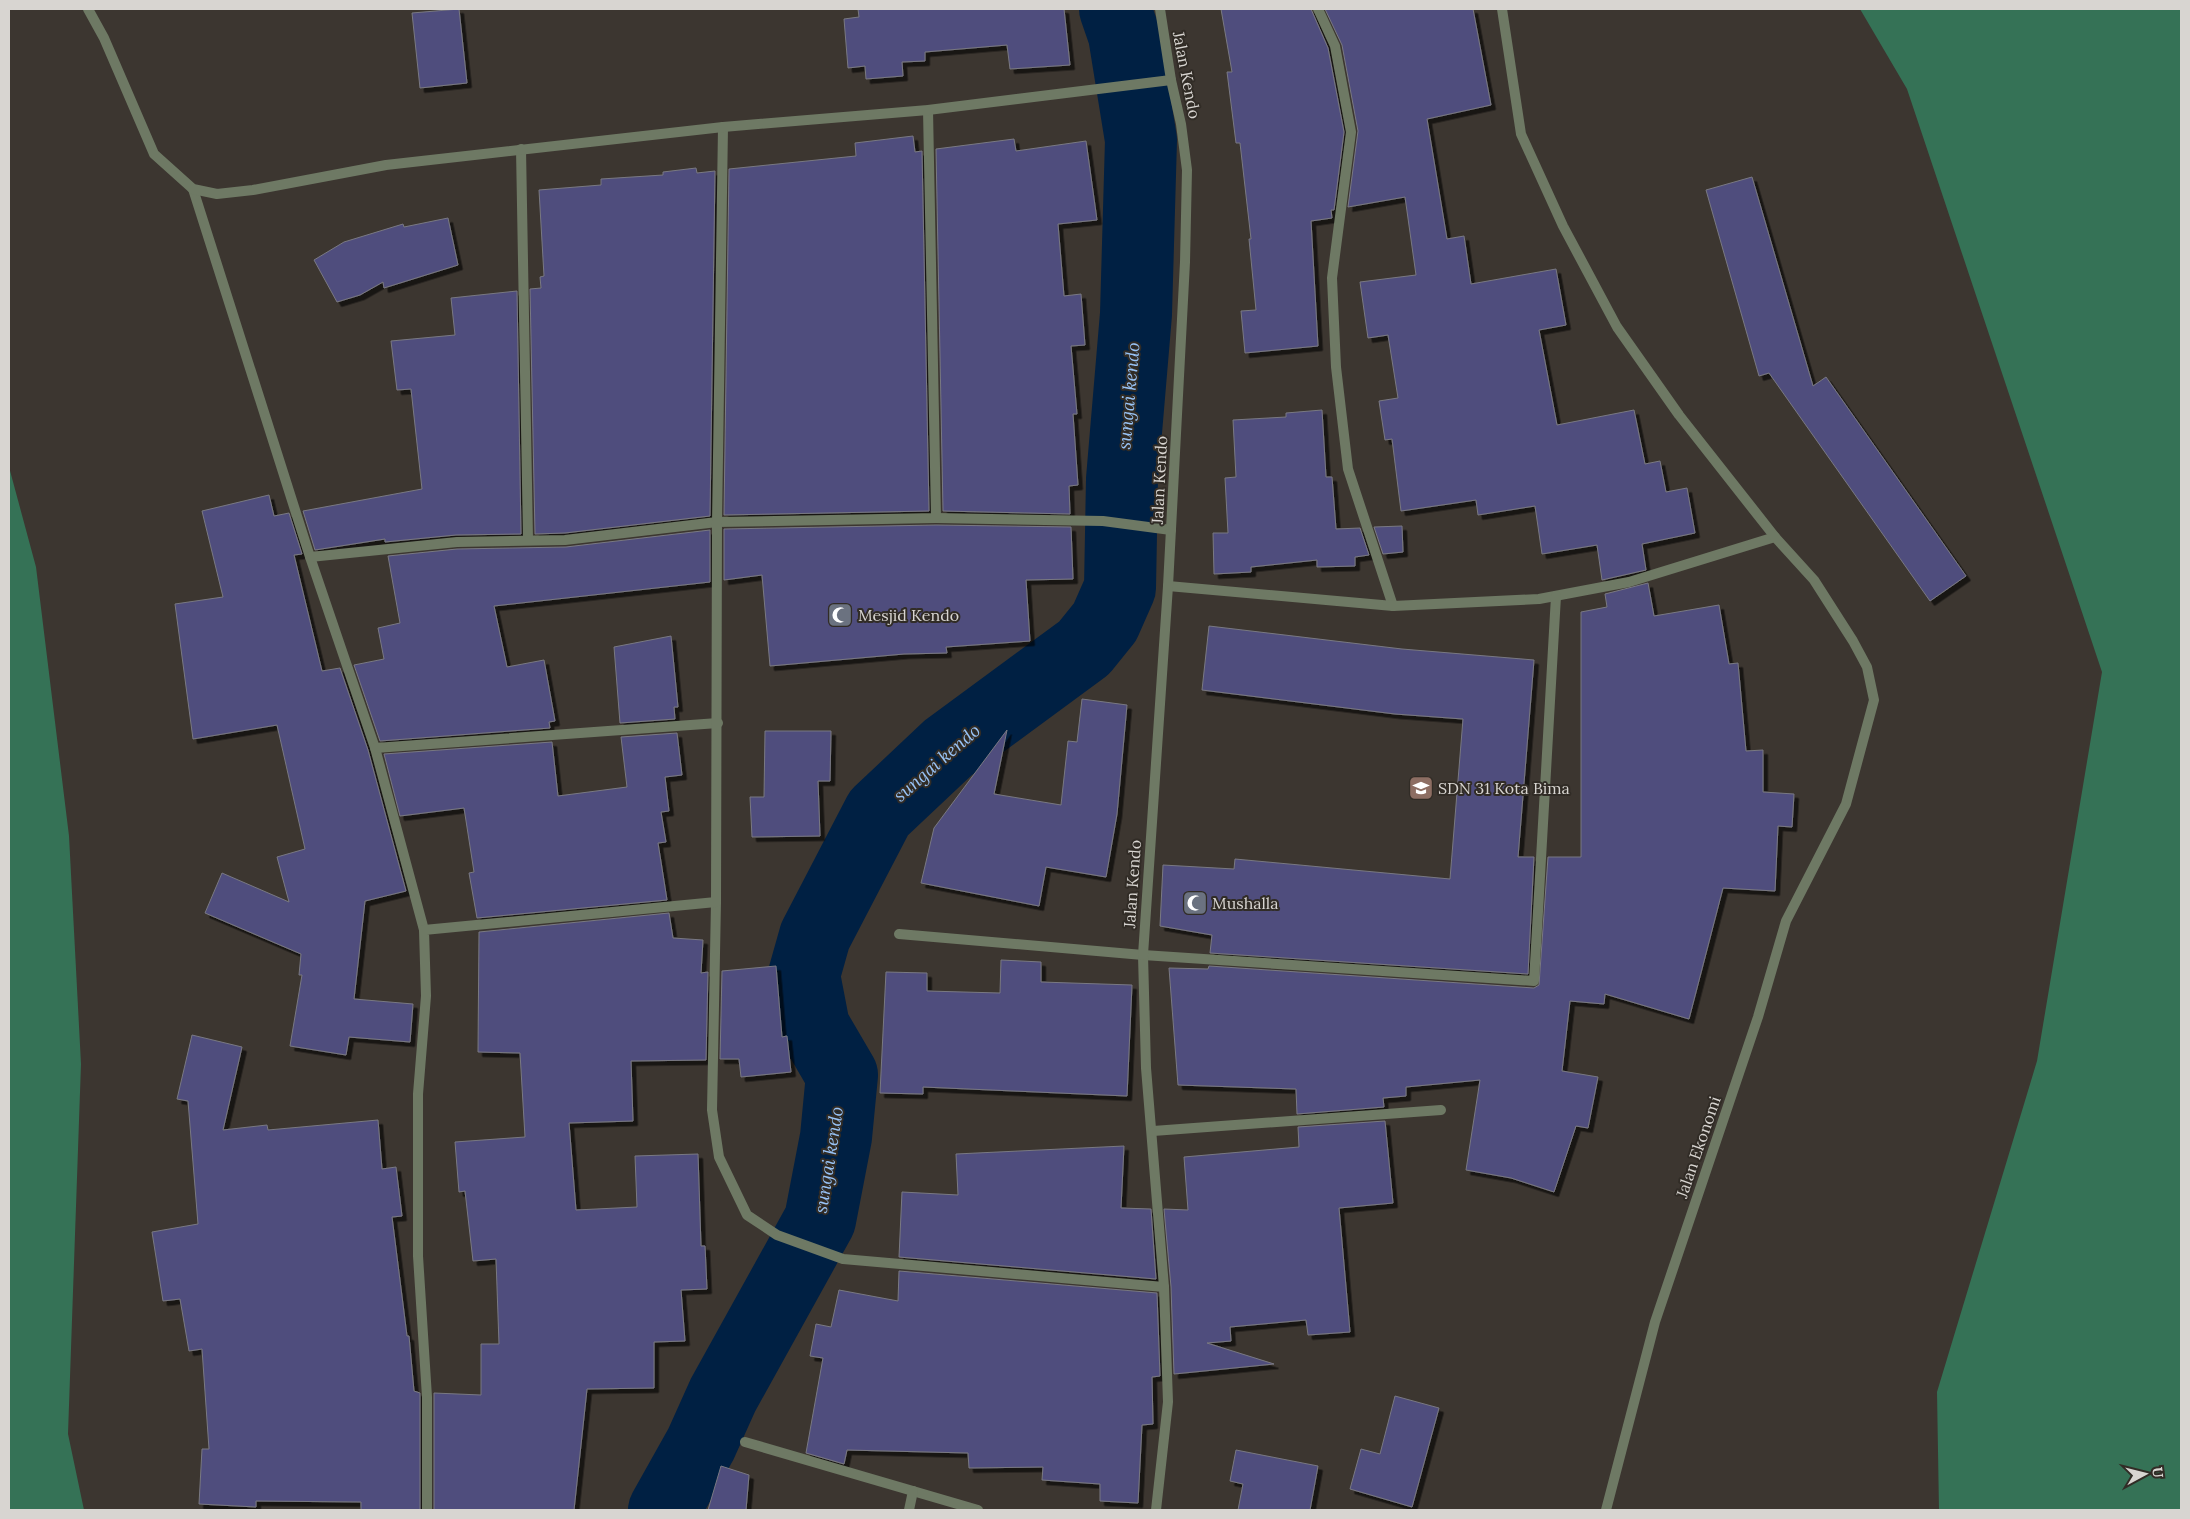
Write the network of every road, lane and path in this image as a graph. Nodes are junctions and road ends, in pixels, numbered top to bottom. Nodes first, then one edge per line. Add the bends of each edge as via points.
1 (88, 9) edge
2 (1160, 9) edge
3 (1318, 9) edge
4 (1502, 9) edge
5 (1171, 80) junction
6 (928, 110) junction
7 (723, 127) junction
8 (521, 149) junction
9 (192, 189) junction
10 (936, 518) junction
11 (717, 522) junction
12 (1171, 530) junction
13 (1776, 537) junction
14 (528, 540) junction
15 (310, 557) junction
16 (1168, 586) junction
17 (1556, 596) junction
18 (1393, 606) junction
19 (718, 723) junction
20 (375, 748) junction
21 (716, 902) junction
22 (424, 930) junction
23 (899, 934) dead end
24 (1143, 955) junction
25 (1441, 1110) dead end
26 (1152, 1132) junction
27 (1164, 1286) junction
28 (745, 1442) dead end
29 (913, 1491) junction
30 (427, 1510) edge
31 (909, 1510) edge
32 (978, 1510) edge
33 (1156, 1510) edge
34 (1606, 1510) edge

1 - 9 street via 104,38 154,154
2 - 5 street, Jalan Kendo
3 - 18 street via 1335,46 1351,132 1332,278 1336,367 1348,469
4 - 13 street, Jalan Ekonomi via 1521,134 1563,226 1617,326 1679,415
5 - 6 street
5 - 12 street, Jalan Kendo via 1187,170
6 - 7 street
6 - 10 street
7 - 8 street
7 - 11 street
8 - 9 street via 386,165 253,190 217,194
8 - 14 street
9 - 15 street
10 - 11 street
10 - 12 street via 1107,522
11 - 14 street via 565,540
11 - 19 street
12 - 16 street, Jalan Kendo
13 - 17 street via 1629,582
13 - 34 street, Jalan Ekonomi via 1814,580 1853,641 1867,667 1874,705 1846,804 1786,921 1758,1017 1655,1322
14 - 15 street via 457,542
15 - 20 street
16 - 18 street
16 - 24 street, Jalan Kendo
17 - 18 street
17 - 24 street via 1534,981
19 - 20 street
19 - 21 street
20 - 22 street
21 - 22 street
21 - 27 street via 712,1110 719,1157 747,1215 777,1235 843,1259
22 - 30 street via 426,996 418,1094 418,1256 427,1397
23 - 24 street
24 - 26 street, Jalan Kendo via 1146,1068
25 - 26 street
26 - 27 street, Jalan Kendo
27 - 33 street, Jalan Kendo via 1168,1402
28 - 29 street
29 - 31 street
29 - 32 street

